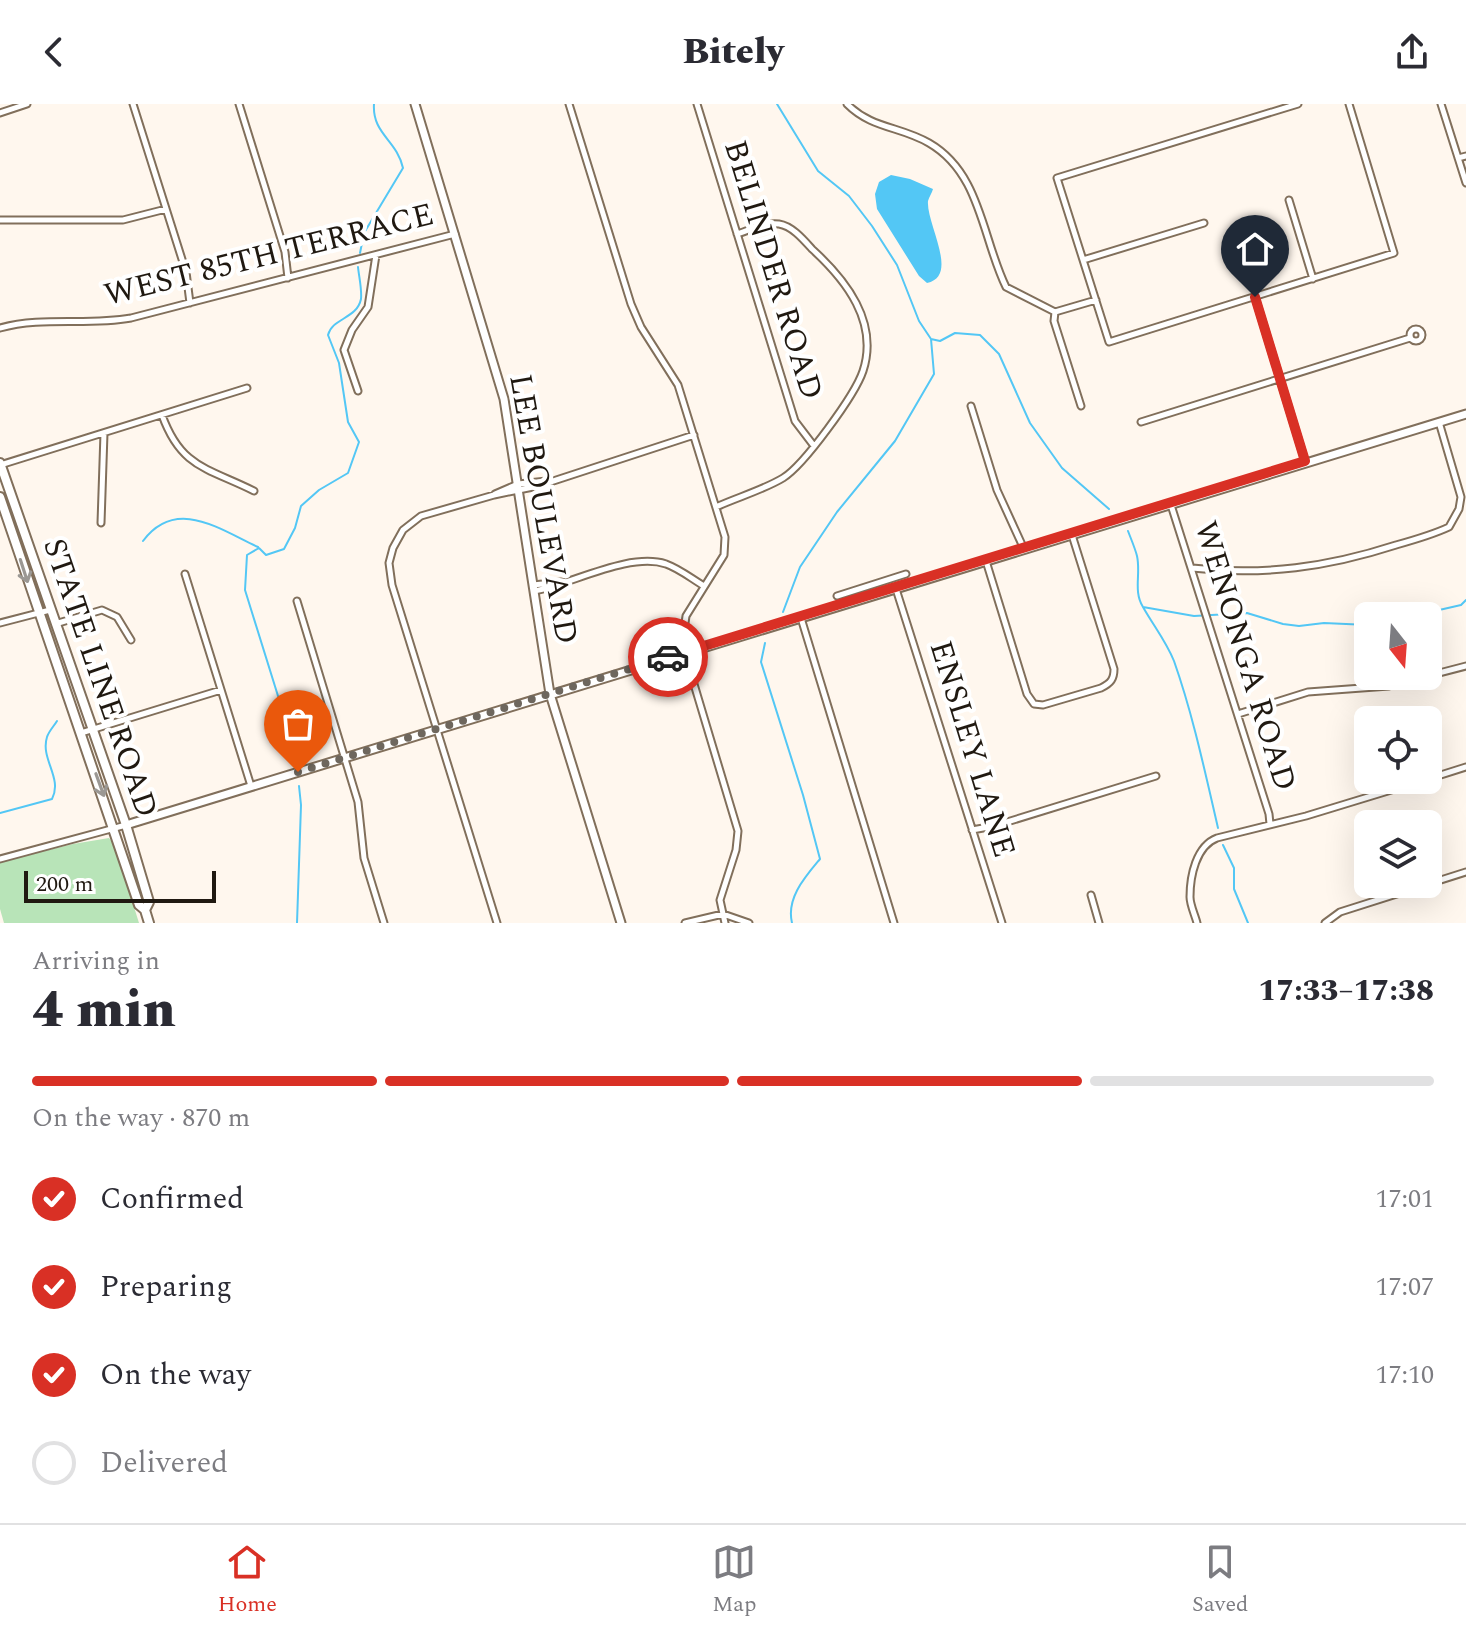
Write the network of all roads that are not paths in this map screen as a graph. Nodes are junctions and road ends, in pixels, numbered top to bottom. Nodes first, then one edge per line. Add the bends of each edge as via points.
1 (27, 104) edge
2 (133, 104) edge
3 (239, 104) edge
4 (415, 104) edge
5 (569, 104) edge
6 (697, 104) edge
7 (847, 104) edge
8 (1298, 104) edge
9 (1349, 104) edge
10 (1441, 104) edge
11 (0, 113) edge
12 (1466, 156) edge
13 (1458, 158) junction
14 (1466, 183) edge
15 (1289, 200) dead end
16 (166, 209) junction
17 (0, 220) edge
18 (1204, 223) dead end
19 (455, 234) junction
20 (737, 234) junction
21 (376, 255) junction
22 (1083, 260) junction
23 (288, 278) junction
24 (1313, 279) junction
25 (1255, 297) junction
26 (1096, 300) junction
27 (190, 303) junction
28 (1055, 312) junction
29 (0, 328) edge
30 (1410, 338) dead end
31 (1280, 378) junction
32 (247, 388) dead end
33 (358, 391) dead end
34 (971, 406) dead end
35 (1081, 406) dead end
36 (1466, 414) edge
37 (162, 415) junction
38 (1141, 422) dead end
39 (1439, 422) junction
40 (104, 433) junction
41 (694, 435) junction
42 (814, 446) junction
43 (1305, 461) junction
44 (0, 464) edge
45 (518, 488) junction
46 (254, 491) dead end
47 (0, 497) edge
48 (1170, 503) junction
49 (716, 507) junction
50 (101, 523) dead end
51 (1072, 534) junction
52 (1024, 549) junction
53 (986, 561) junction
54 (1192, 568) junction
55 (185, 574) dead end
56 (906, 574) dead end
57 (704, 586) junction
58 (534, 588) junction
59 (896, 589) junction
60 (837, 596) dead end
61 (297, 601) dead end
62 (50, 610) junction
63 (38, 613) junction
64 (801, 617) junction
65 (0, 623) edge
66 (54, 624) junction
67 (131, 640) dead end
68 (684, 653) junction
69 (1466, 666) edge
70 (221, 690) junction
71 (550, 694) junction
72 (1238, 714) junction
73 (91, 730) junction
74 (438, 731) junction
75 (81, 733) junction
76 (346, 758) junction
77 (1466, 767) edge
78 (1442, 774) edge
79 (1156, 776) dead end
80 (251, 786) junction
81 (1377, 794) edge
82 (1270, 824) junction
83 (126, 825) junction
84 (115, 828) junction
85 (972, 830) junction
86 (0, 859) edge
87 (1466, 872) edge
88 (1091, 895) dead end
89 (145, 910) junction
90 (723, 914) junction
91 (149, 923) edge
92 (384, 923) edge
93 (497, 923) edge
94 (621, 923) edge
95 (685, 923) edge
96 (725, 923) edge
97 (749, 923) edge
98 (894, 923) edge
99 (1002, 923) edge
100 (1099, 923) edge
101 (1197, 923) edge
102 (1325, 923) edge

1 - 11 street
2 - 16 street
3 - 23 street via 285,252
4 - 19 street, LEE BOULEVARD
5 - 41 street via 635,315 675,378
6 - 20 street, BELINDER ROAD
7 - 28 street via 876,125 917,136 948,156 972,193 1006,287
8 - 22 street via 1057,178
9 - 24 street via 1394,253
10 - 13 street
12 - 13 street
13 - 14 street
15 - 24 street
16 - 17 street via 123,220
16 - 27 street
18 - 22 street
19 - 21 street, WEST 85TH TERRACE
19 - 45 street, LEE BOULEVARD via 504,399
20 - 42 street, BELINDER ROAD via 795,421
20 - 42 street via 772,223 787,226 841,278 861,313 867,341 862,372
21 - 23 street, WEST 85TH TERRACE
21 - 33 street via 368,307 344,350
22 - 26 street
23 - 27 street, WEST 85TH TERRACE
24 - 25 street
25 - 26 street via 1109,342
25 - 31 street
26 - 28 street
27 - 29 street, WEST 85TH TERRACE via 117,321 37,321
28 - 35 street
30 - 31 street
31 - 38 street
31 - 43 street
32 - 37 street
34 - 52 street via 997,490
36 - 39 street
37 - 40 street
37 - 46 street via 186,457
39 - 43 street
39 - 54 street via 1461,497 1449,527 1317,567 1258,572
40 - 44 street
40 - 50 street
41 - 45 street
41 - 49 street
42 - 49 street via 782,479
43 - 48 street
44 - 62 main road, STATE LINE ROAD
45 - 58 street, LEE BOULEVARD
45 - 74 street via 417,518 403,530 391,553 390,573
47 -> 63 main road, STATE LINE ROAD
48 - 51 street
48 - 54 street, WENONGA ROAD
49 - 57 street via 726,548
51 - 52 street
51 - 53 street via 1114,669 1114,677 1101,688 1043,705 1029,699
52 - 53 street
53 - 59 street
54 - 72 street, WENONGA ROAD
55 - 70 street
56 - 60 street
57 - 58 street via 674,568 638,562
57 - 68 street via 686,616
58 - 71 street, LEE BOULEVARD
59 - 64 street
59 - 85 street, ENSLEY LANE
61 - 76 street
62 - 63 street
62 - 66 main road, STATE LINE ROAD
63 - 65 street
63 - 75 main road, STATE LINE ROAD
64 - 68 street
64 - 98 street
66 - 67 street via 102,610 117,617
66 - 73 main road, STATE LINE ROAD
68 - 71 street
68 - 90 street via 738,831 720,900
69 - 72 street via 1398,685 1308,692
70 - 73 street
70 - 80 street
71 - 74 street
71 - 94 street, LEE BOULEVARD
72 - 82 street, WENONGA ROAD
73 - 75 street
73 - 83 main road, STATE LINE ROAD
74 - 76 street
74 - 93 street
75 -> 84 main road, STATE LINE ROAD
76 - 80 street
76 - 92 street via 361,813 364,858
77 - 78 street
79 - 85 street
80 - 83 street
81 - 82 street
82 - 101 street via 1204,844 1190,896
83 - 84 street
83 - 89 main road, STATE LINE ROAD via 149,902
84 - 86 street
84 - 89 main road, STATE LINE ROAD
85 - 99 street, ENSLEY LANE
87 - 102 street via 1343,911
88 - 100 street
89 - 91 main road, STATE LINE ROAD
90 - 95 street
90 - 96 street
90 - 97 street

